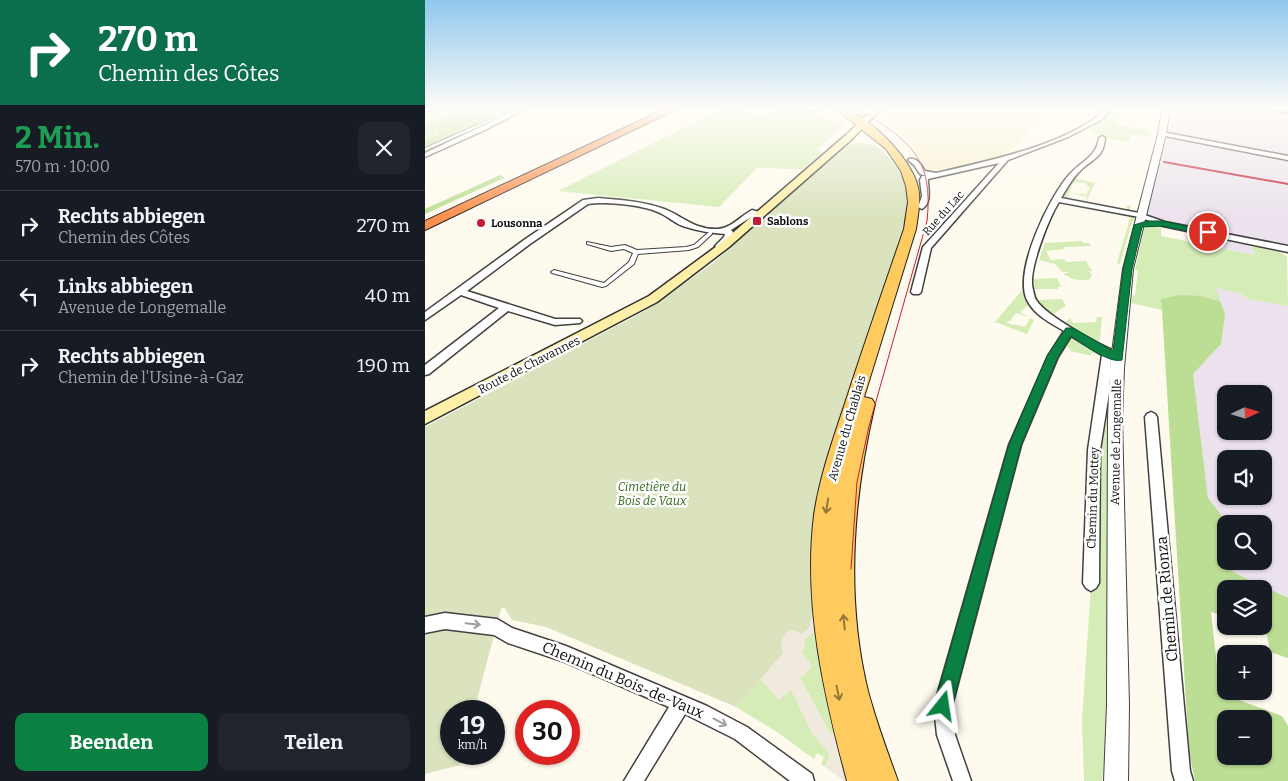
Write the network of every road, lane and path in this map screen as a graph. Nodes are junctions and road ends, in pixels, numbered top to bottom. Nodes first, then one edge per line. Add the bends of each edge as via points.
1 (446, 145) edge
2 (581, 145) edge
3 (594, 145) edge
4 (839, 145) edge
5 (888, 145) edge
6 (898, 145) edge
7 (1040, 145) edge
8 (1101, 145) edge
9 (1158, 145) edge
10 (1222, 145) edge
11 (425, 155) edge
12 (1005, 158) junction
13 (1288, 158) edge
14 (911, 160) junction
15 (934, 175) junction
16 (1055, 199) junction
17 (923, 207) junction
18 (758, 212) junction
19 (1137, 218) junction
20 (425, 219) edge
21 (425, 226) edge
22 (720, 234) junction
23 (589, 243) dead end
24 (1288, 248) edge
25 (636, 252) junction
26 (554, 272) dead end
27 (680, 280) junction
28 (459, 292) junction
29 (916, 292) dead end
30 (506, 307) junction
31 (633, 310) junction
32 (425, 317) edge
33 (577, 321) dead end
34 (1070, 330) junction
35 (1114, 356) junction
36 (425, 371) edge
37 (1151, 417) dead end
38 (425, 418) edge
39 (1091, 584) dead end
40 (425, 625) edge
41 (681, 704) junction
42 (633, 781) edge
43 (805, 781) edge
44 (863, 781) edge
45 (883, 781) edge
46 (963, 781) edge
47 (1116, 781) edge
48 (1184, 781) edge

1 - 11 street
2 - 20 highway
3 - 21 highway
4 - 18 main road, Route de Chavannes
5 -> 44 main road, Avenue du Chablais via 904,165 912,185 914,204 910,229 835,464 825,515 823,547 824,608 829,649 846,730
6 - 14 main road, Avenue du Chablais
7 - 12 street, Rue du Lac
8 - 16 street via 1097,156 1080,167
9 - 19 street, Avenue de Longemalle
10 - 13 street
12 - 15 street, Rue du Lac
12 - 29 street, Rue du Lac via 927,247
14 - 15 street via 922,173
14 - 17 main road, Avenue du Chablais via 921,185
15 - 17 street, Rue du Lac via 924,180 927,196
16 - 19 street
16 - 34 street via 1031,262 1027,283 1037,308
45 -> 17 main road, Avenue du Chablais via 854,685 847,648 841,594 841,552 859,426 915,244
18 - 22 main road, Route de Chavannes
18 - 27 main road, Route de Chavannes via 716,252
19 - 24 street via 1147,223
19 - 35 street, Avenue de Longemalle
22 - 25 street, Route de Chavannes via 687,249
22 - 27 street, Route de Chavannes via 728,238
22 - 28 street via 686,225 663,211 646,206 591,201 579,206
22 - 31 main road, Route de Chavannes
23 - 25 street, Route de Chavannes via 611,249 625,247
25 - 26 street via 632,263 602,285
27 - 31 main road, Route de Chavannes
28 - 30 street
28 - 32 street
30 - 33 street via 555,322
30 - 36 street
31 - 38 main road, Route de Chavannes
34 - 35 street
34 - 46 street via 1053,356 1015,445 943,706 943,723 950,751
35 - 39 street, Chemin du Mottey via 1106,358 1094,450
35 - 47 street, Avenue de Longemalle
37 - 48 street, Chemin de Rionza
40 -> 41 street, Chemin du Bois-de-Vaux via 445,621 497,627 508,635 566,654
41 - 42 street
41 -> 43 street, Chemin du Bois-de-Vaux via 741,733

